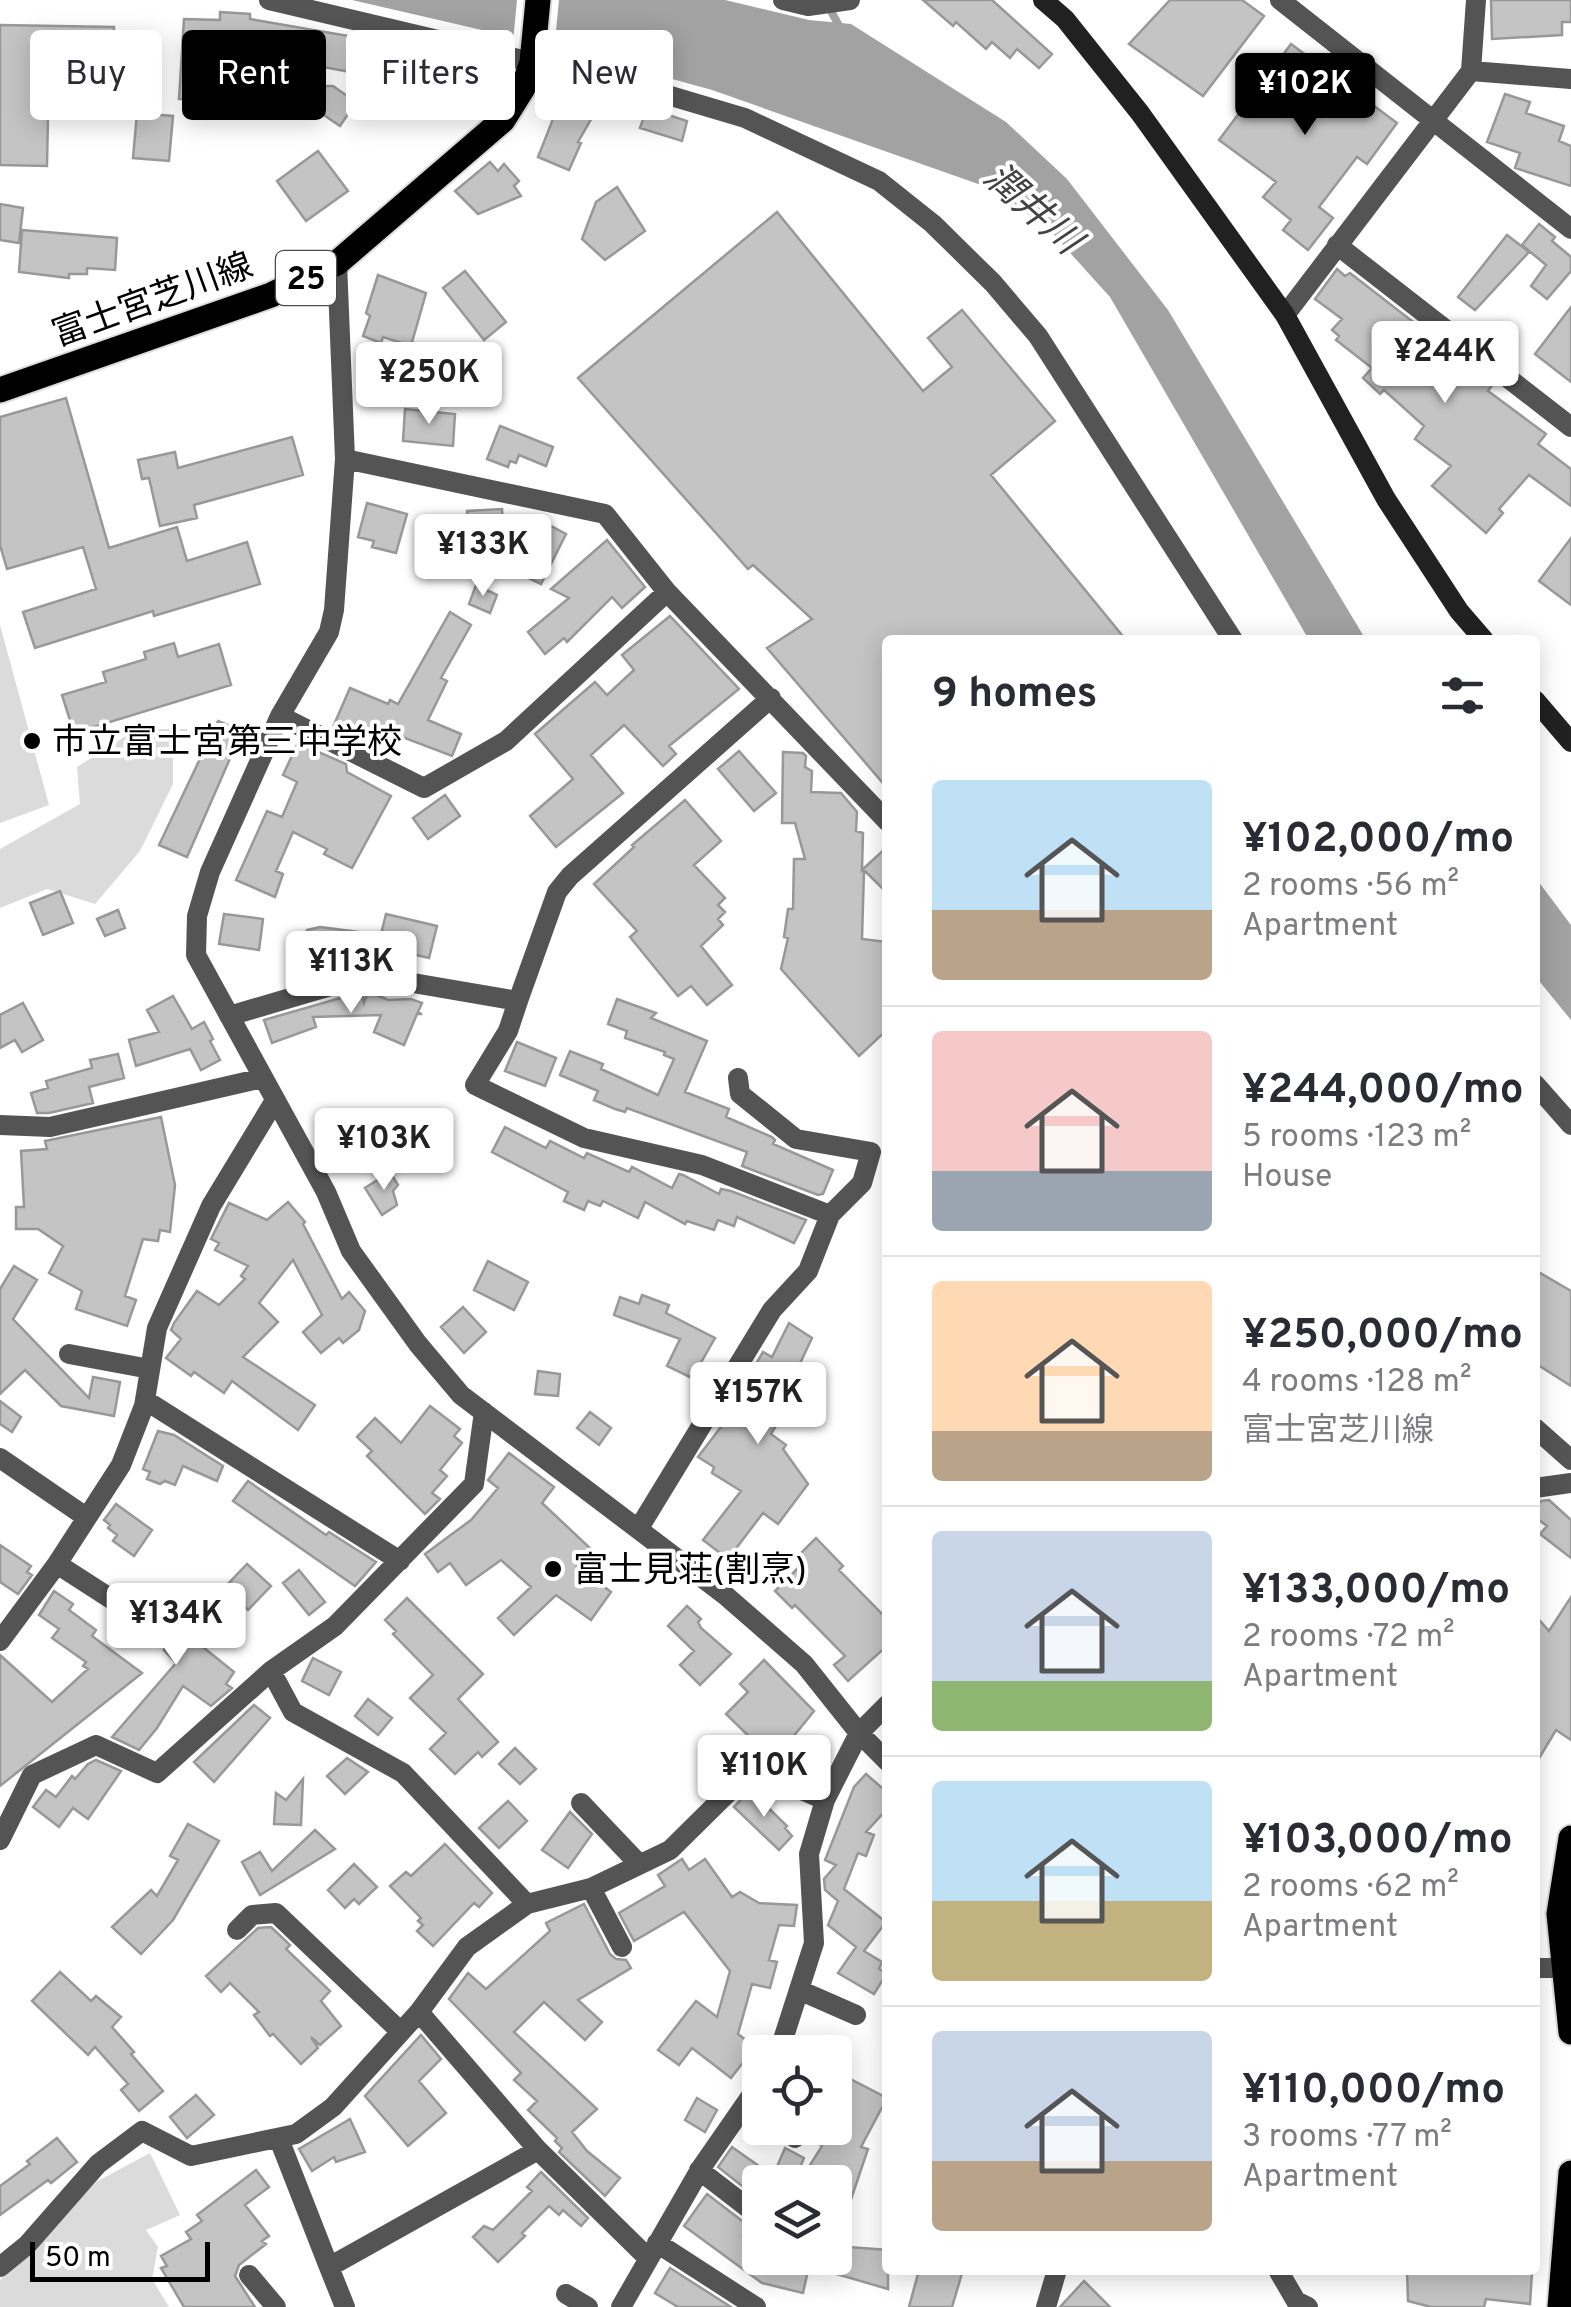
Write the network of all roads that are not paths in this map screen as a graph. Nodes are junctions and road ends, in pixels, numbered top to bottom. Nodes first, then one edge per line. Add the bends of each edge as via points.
1 (269, 0) edge
2 (538, 0) edge
3 (783, 0) edge
4 (849, 0) edge
5 (1043, 0) edge
6 (1280, 0) edge
7 (1476, 0) edge
8 (532, 58) junction
9 (1471, 71) junction
10 (1571, 78) edge
11 (1432, 122) junction
12 (1571, 229) edge
13 (1337, 245) junction
14 (337, 263) junction
15 (1285, 315) junction
16 (0, 390) edge
17 (1571, 427) edge
18 (346, 459) junction
19 (667, 592) junction
20 (1230, 635) edge
21 (1480, 635) edge
22 (771, 698) junction
23 (1540, 705) edge
24 (280, 716) junction
25 (1570, 737) edge
26 (882, 816) edge
27 (518, 1001) junction
28 (229, 1016) junction
29 (263, 1078) junction
30 (738, 1078) dead end
31 (1540, 1090) edge
32 (274, 1102) junction
33 (0, 1125) edge
34 (1571, 1125) edge
35 (830, 1215) junction
36 (69, 1354) dead end
37 (150, 1369) junction
38 (145, 1400) junction
39 (484, 1412) junction
40 (1540, 1432) edge
41 (0, 1458) edge
42 (1571, 1460) edge
43 (1571, 1483) edge
44 (1540, 1487) edge
45 (86, 1517) junction
46 (639, 1528) junction
47 (400, 1561) junction
48 (57, 1564) junction
49 (116, 1602) dead end
50 (0, 1641) edge
51 (271, 1671) junction
52 (882, 1710) edge
53 (859, 1732) junction
54 (882, 1756) edge
55 (825, 1800) junction
56 (581, 1803) dead end
57 (1571, 1838) edge
58 (0, 1840) edge
59 (639, 1864) junction
60 (591, 1888) junction
61 (528, 1904) junction
62 (238, 1930) dead end
63 (622, 1947) dead end
64 (1540, 1968) edge
65 (1567, 1969) edge
66 (799, 1990) junction
67 (420, 2012) junction
68 (856, 2014) dead end
69 (401, 2032) junction
70 (1571, 2032) edge
71 (784, 2035) edge
72 (742, 2122) edge
73 (279, 2138) junction
74 (538, 2150) junction
75 (700, 2170) junction
76 (1571, 2174) edge
77 (742, 2203) edge
78 (652, 2251) junction
79 (0, 2266) edge
80 (329, 2266) junction
81 (1055, 2275) edge
82 (1281, 2275) edge
83 (249, 2276) dead end
84 (566, 2294) dead end
85 (276, 2307) edge
86 (345, 2307) edge
87 (588, 2307) edge
88 (621, 2307) edge
89 (756, 2307) edge
90 (1046, 2307) edge
91 (1308, 2307) edge
92 (1560, 2307) edge

1 - 8 street
2 - 8 main road, 富士宮芝川線 / 25
3 - 4 street via 808,6
5 - 15 street via 1140,113
6 - 11 street
7 - 9 street
8 - 14 main road, 富士宮芝川線 / 25 via 503,120
8 - 20 street via 745,118 880,181 933,224 1038,336
9 - 10 street
9 - 11 street
11 - 12 street
11 - 13 street
13 - 15 street
13 - 17 street
14 - 16 main road, 富士宮芝川線 / 25 via 271,295
14 - 18 street
15 - 21 street via 1386,499
18 - 19 street via 605,514
18 - 24 street via 329,632
19 - 22 street
19 - 24 street via 506,741 424,788
22 - 26 street
22 - 27 street via 556,892
23 - 25 street
24 - 28 street via 210,872 198,916 196,955
27 - 28 street via 384,978
27 - 35 street via 475,1085 584,1138 702,1164
28 - 29 street
29 - 32 street
29 - 33 street via 50,1127
30 - 35 street via 740,1094 796,1139 871,1152 862,1182
31 - 34 street
32 - 37 street via 211,1206 157,1328
32 - 39 street via 351,1250 418,1344
35 - 46 street via 808,1271 772,1310
36 - 37 street
37 - 38 street
38 - 45 street via 121,1465
38 - 47 street
39 - 46 street
39 - 47 street via 474,1484
40 - 42 street
41 - 45 street
43 - 44 street
45 - 48 street
46 - 53 street via 804,1664
47 - 51 street via 335,1626
48 - 49 street
48 - 50 street
51 - 58 street via 157,1773 96,1745 32,1775
51 - 61 street via 293,1712 403,1774
52 - 53 street
53 - 54 street
53 - 55 street
55 - 59 street via 746,1774 670,1850
55 - 66 street via 809,1854 814,1943
56 - 59 street
57 - 65 main road via 1559,1914
59 - 60 street
60 - 61 street
60 - 63 street
61 - 67 street via 467,1946
62 - 69 street via 252,1915 276,1913
64 - 65 street
65 - 70 main road
66 - 68 street
66 - 71 street
67 - 69 street
67 - 74 street
69 - 73 street via 333,2106 296,2134
72 - 75 street
73 - 79 street via 191,2156 142,2131 98,2164
73 - 80 street
74 - 78 street
74 - 80 street
75 - 77 street
75 - 78 street
76 - 92 main road
78 - 88 street
78 - 89 street
80 - 86 street
81 - 90 street
82 - 91 street via 1296,2301
83 - 85 street
84 - 87 street

